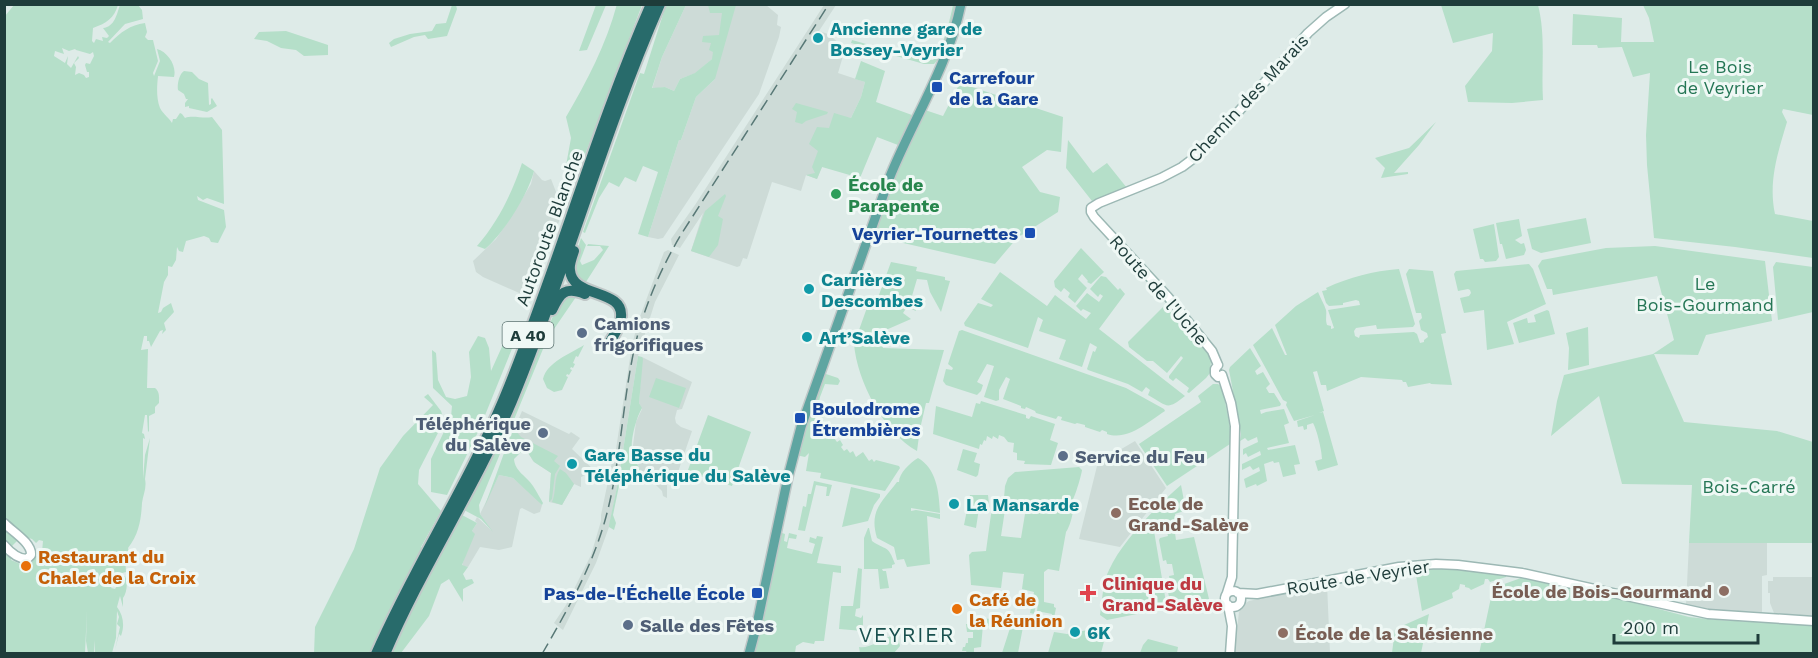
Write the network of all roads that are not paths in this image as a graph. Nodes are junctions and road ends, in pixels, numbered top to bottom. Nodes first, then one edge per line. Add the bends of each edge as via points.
1 (651, 4) edge
2 (660, 4) edge
3 (961, 4) edge
4 (1345, 4) edge
5 (593, 180) junction
6 (1094, 217) joint
7 (585, 291) junction
8 (609, 326) dead end
9 (610, 342) dead end
10 (522, 375) junction
11 (4, 523) edge
12 (4, 545) edge
13 (1232, 577) junction
14 (1227, 593) junction
15 (1238, 598) junction
16 (1228, 605) junction
17 (1814, 621) edge
18 (1232, 626) junction
19 (376, 654) edge
20 (386, 654) edge
21 (749, 654) edge
22 (1230, 654) edge

1 - 19 highway, Autoroute Blanche / A 40 via 497,416
2 - 5 highway, Autoroute Blanche / A 40
3 - 21 main road via 938,73 889,179 796,444
4 - 6 street, Chemin des Marais via 1308,33 1200,154 1173,172 1095,205 1091,210
5 - 7 highway via 570,268 573,280
5 - 10 highway, Autoroute Blanche / A 40
6 - 13 street, Route de l'Uche via 1212,351 1218,365 1215,374 1222,375 1233,411 1236,442
7 - 8 highway via 614,309 616,319
7 - 9 highway via 613,300 620,308 621,319
7 - 10 highway via 568,291 559,297
10 - 20 highway, Autoroute Blanche / A 40 via 486,457
11 - 12 street via 31,548 31,555 21,558
13 - 14 street
13 - 15 street
14 - 15 street via 1231,591
14 - 16 street
15 - 16 street via 1234,607
15 - 17 street, Route de Veyrier via 1399,567 1436,564 1522,573 1708,614
15 - 18 street
16 - 18 street
18 - 22 street

